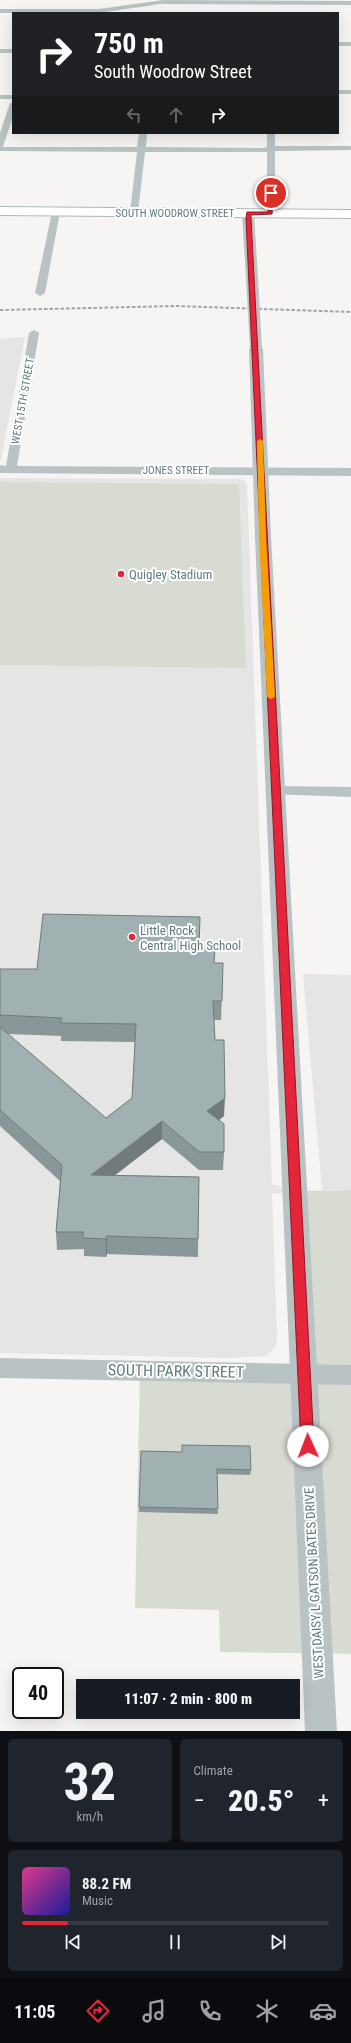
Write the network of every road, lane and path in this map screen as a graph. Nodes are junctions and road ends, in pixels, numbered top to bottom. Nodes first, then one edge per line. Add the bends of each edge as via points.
1 (120, 0) edge
2 (296, 1) edge
3 (265, 2) junction
4 (351, 3) edge
5 (130, 6) junction
6 (50, 12) edge
7 (138, 12) edge
8 (265, 12) edge
9 (1, 13) edge
10 (12, 13) edge
11 (339, 44) edge
12 (351, 44) edge
13 (0, 51) edge
14 (12, 51) edge
15 (339, 92) edge
16 (351, 92) edge
17 (0, 97) edge
18 (12, 97) edge
19 (12, 108) edge
20 (144, 134) edge
21 (271, 134) edge
22 (0, 145) edge
23 (351, 148) edge
24 (0, 149) edge
25 (143, 149) junction
26 (271, 149) junction
27 (0, 211) edge
28 (56, 212) junction
29 (134, 212) junction
30 (248, 213) junction
31 (271, 213) junction
32 (351, 214) edge
33 (40, 293) dead end
34 (34, 333) dead end
35 (5, 469) edge
36 (261, 471) junction
37 (351, 472) edge
38 (275, 791) junction
39 (351, 792) edge
40 (0, 1368) edge
41 (304, 1374) junction
42 (351, 1375) edge
43 (321, 1731) edge

1 - 5 street
2 - 3 street
2 - 4 street
3 - 5 street via 160,2
3 - 8 street
5 - 6 street via 99,11
5 - 7 street
9 - 10 street
11 - 12 street
13 - 14 street
15 - 16 street
17 - 18 street
19 - 22 street
20 - 25 street
21 - 26 street
23 - 26 street
24 - 25 street
25 - 26 street
25 - 29 street
26 - 31 street
27 - 28 main road, SOUTH WOODROW STREET
28 - 29 main road, SOUTH WOODROW STREET
28 - 33 street
29 - 30 main road, SOUTH WOODROW STREET
30 - 31 main road, SOUTH WOODROW STREET
30 - 36 street, WEST DAISY L GATSON BATES DRIVE, bridge
31 - 32 main road, SOUTH WOODROW STREET
34 - 35 street, WEST 15TH STREET
35 - 36 street, JONES STREET
36 - 37 street, JONES STREET
36 - 38 street, WEST DAISY L GATSON BATES DRIVE
38 - 39 street
38 - 41 street, WEST DAISY L GATSON BATES DRIVE
40 - 41 street, SOUTH PARK STREET
41 - 42 street, SOUTH PARK STREET
41 - 43 street, WEST DAISY L GATSON BATES DRIVE

